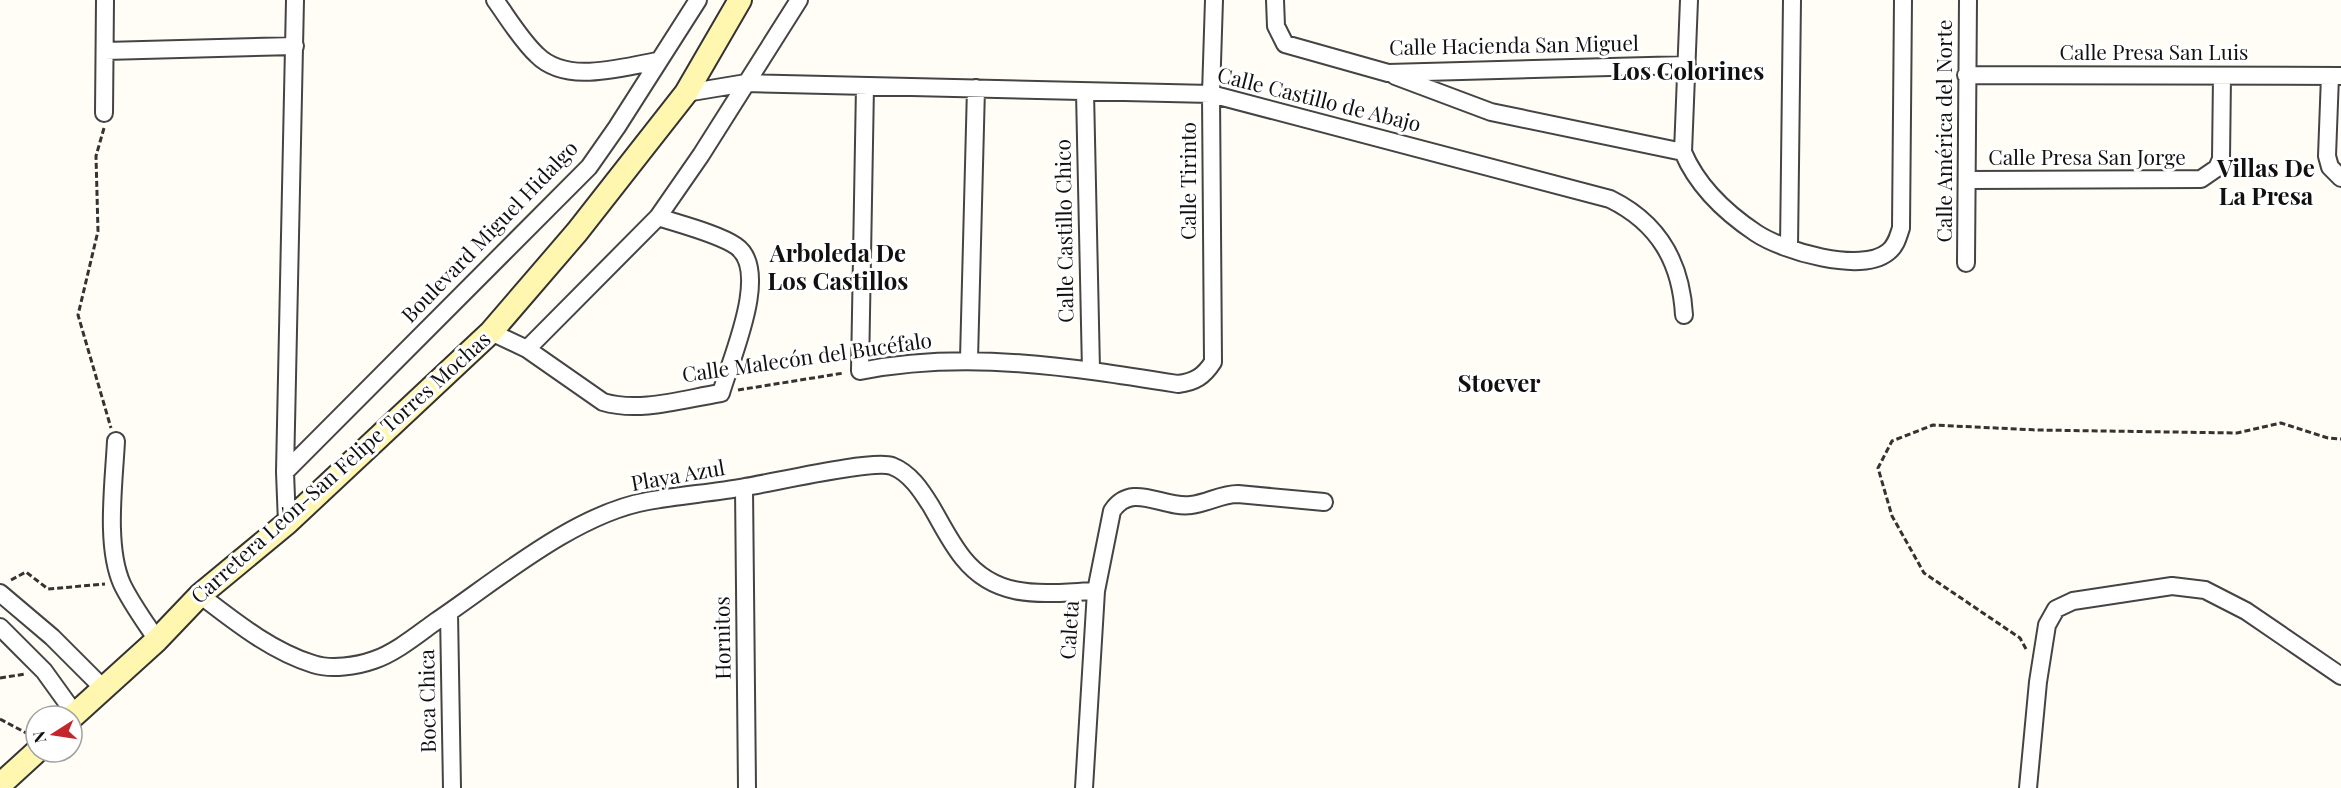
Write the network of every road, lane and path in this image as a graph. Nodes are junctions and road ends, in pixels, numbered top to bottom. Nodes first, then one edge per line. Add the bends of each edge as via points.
1 (105, 0) edge
2 (295, 0) edge
3 (495, 0) edge
4 (698, 0) edge
5 (740, 0) edge
6 (799, 0) edge
7 (1214, 0) edge
8 (1275, 0) edge
9 (1689, 0) edge
10 (1792, 0) edge
11 (1903, 0) edge
12 (1968, 0) edge
13 (295, 46) junction
14 (105, 51) junction
15 (658, 61) junction
16 (1687, 65) junction
17 (1383, 72) junction
18 (1966, 75) junction
19 (2222, 76) junction
20 (2335, 76) edge
21 (746, 83) junction
22 (865, 86) junction
23 (976, 88) junction
24 (1085, 92) junction
25 (686, 93) junction
26 (1210, 94) junction
27 (104, 113) joint
28 (1683, 152) junction
29 (2341, 178) edge
30 (1967, 180) junction
31 (658, 217) junction
32 (1790, 247) junction
33 (1966, 263) dead end
34 (1684, 315) dead end
35 (491, 332) junction
36 (527, 349) junction
37 (969, 359) junction
38 (1213, 362) joint
39 (1091, 370) junction
40 (860, 371) junction
41 (721, 393) junction
42 (2341, 439) edge
43 (116, 441) joint
44 (285, 472) junction
45 (744, 488) junction
46 (1324, 502) dead end
47 (287, 523) junction
48 (122, 583) junction
49 (4, 587) edge
50 (1096, 591) junction
51 (200, 595) junction
52 (449, 613) junction
53 (0, 627) edge
54 (157, 640) junction
55 (2341, 676) edge
56 (2038, 682) junction
57 (103, 688) junction
58 (66, 704) edge
59 (84, 706) edge
60 (0, 719) edge
61 (24, 732) edge
62 (24, 763) edge
63 (0, 785) edge
64 (452, 788) edge
65 (747, 788) edge
66 (1083, 788) edge
67 (2028, 788) edge

1 - 14 street
2 - 13 street
3 - 15 street via 538,57 552,66 582,71
4 - 15 street, Boulevard Miguel Hidalgo
5 - 25 main road, Carretera León-San Felipe Torres Mochas
6 - 21 street
7 - 26 street, Calle Tirinto
8 - 17 street via 1276,26 1285,44
9 - 16 street
10 - 32 street
11 - 32 street via 1901,228 1895,245 1871,261 1814,255
12 - 18 street, Calle América del Norte
13 - 14 street
13 - 44 street
14 - 27 street
15 - 44 street, Boulevard Miguel Hidalgo via 618,128 589,166
16 - 17 street, Calle Hacienda San Miguel
16 - 28 street
17 - 28 street via 1491,112
18 - 19 street, Calle Presa San Luis
18 - 30 street, Calle América del Norte
19 - 20 street, Calle Presa San Luis
19 - 30 street, Calle Presa San Jorge via 2221,159 2217,168 2202,179
20 - 29 street via 2327,156 2330,167
21 - 22 street, Calle Castillo de Abajo
21 - 25 street, Calle Castillo de Abajo
21 - 31 street
22 - 23 street, Calle Castillo de Abajo
22 - 40 street
23 - 24 street, Calle Castillo de Abajo
23 - 37 street
24 - 26 street, Calle Castillo de Abajo
24 - 39 street, Calle Castillo Chico
25 - 35 main road, Carretera León-San Felipe Torres Mochas via 584,223
26 - 34 street, Calle Castillo de Abajo via 1610,199 1639,217 1666,248 1683,288
26 - 38 street, Calle Tirinto
27 - 43 path via 96,156 98,231 78,315
28 - 32 street via 1691,171 1735,217 1759,234
30 - 33 street, Calle América del Norte
31 - 36 street
31 - 41 street via 735,245 751,265 752,290
35 - 36 street, Calle Malecón del Bucéfalo
35 - 47 main road, Carretera León-San Felipe Torres Mochas
36 - 41 street, Calle Malecón del Bucéfalo via 603,402 617,406 634,407
37 - 39 street, Calle Malecón del Bucéfalo
37 - 40 street, Calle Malecón del Bucéfalo
38 - 39 street, Calle Malecón del Bucéfalo via 1199,378 1178,384
40 - 41 path, Calle Malecón del Bucéfalo
42 - 56 path via 2281,423 2236,433 1933,425 1892,441 1878,468 1892,516 1924,573 2020,638 2032,659
43 - 48 street via 113,525
44 - 47 street
45 - 50 street, Playa Azul via 868,465 890,465 919,487 964,559 1003,589 1031,593
45 - 52 street, Playa Azul via 645,501 597,519 538,549
45 - 65 street, Hornitos
46 - 50 street, Caleta via 1227,494 1179,506 1139,496 1127,497 1112,511
47 - 51 main road, Carretera León-San Felipe Torres Mochas
48 - 49 path via 48,589 26,572
48 - 54 street
49 - 57 street
50 - 66 street, Caleta
51 - 52 street, Playa Azul via 238,625 278,649 315,665 340,667 375,660
51 - 54 main road, Carretera León-San Felipe Torres Mochas
52 - 64 street, Boca Chica
53 - 58 street via 44,671
54 - 57 main road, Carretera León-San Felipe Torres Mochas
55 - 56 street via 2246,611 2205,591 2172,586 2073,601 2056,609 2047,625
56 - 67 street
57 - 59 main road, Carretera León-San Felipe Torres Mochas
60 - 61 path
62 - 63 main road

